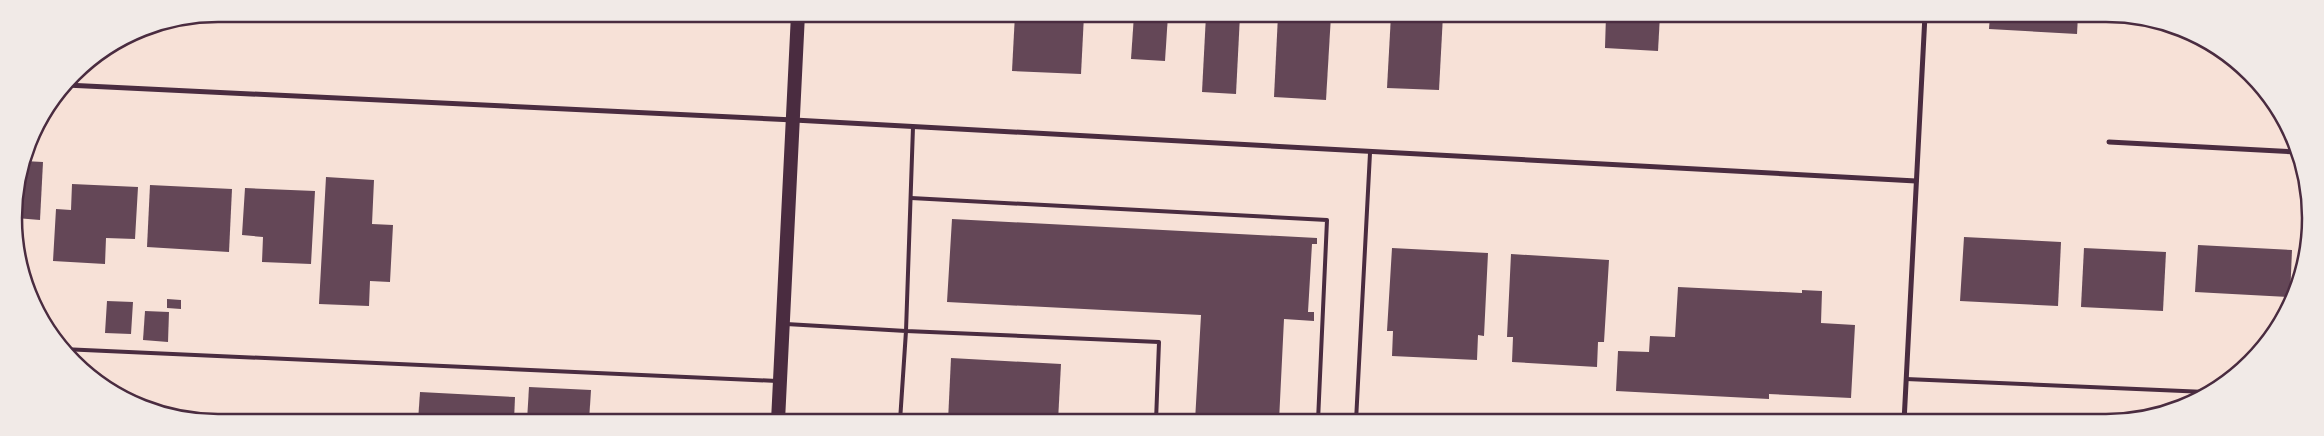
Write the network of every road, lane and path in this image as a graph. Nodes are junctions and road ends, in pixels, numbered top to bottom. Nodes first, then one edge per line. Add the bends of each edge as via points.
1 (798, 22) edge
2 (1925, 22) edge
3 (75, 85) edge
4 (794, 120) junction
5 (914, 127) junction
6 (2109, 142) dead end
7 (2290, 152) edge
8 (1370, 153) junction
9 (1916, 181) junction
10 (911, 198) junction
11 (784, 324) junction
12 (906, 331) junction
13 (74, 350) edge
14 (1906, 379) junction
15 (780, 381) junction
16 (2195, 392) edge
17 (778, 414) edge
18 (900, 414) edge
19 (1156, 414) edge
20 (1318, 414) edge
21 (1356, 414) edge
22 (1904, 414) edge

1 - 4 highway
2 - 9 street
3 - 4 street
4 - 5 street
4 - 11 highway
5 - 8 street
5 - 10 lane
6 - 7 street
8 - 9 street
8 - 21 lane
9 - 14 street
10 - 12 lane
10 - 20 lane via 1327,220
11 - 12 lane
11 - 15 highway
12 - 18 lane
12 - 19 lane via 1159,342
13 - 15 lane
14 - 16 lane
14 - 22 street
15 - 17 highway

